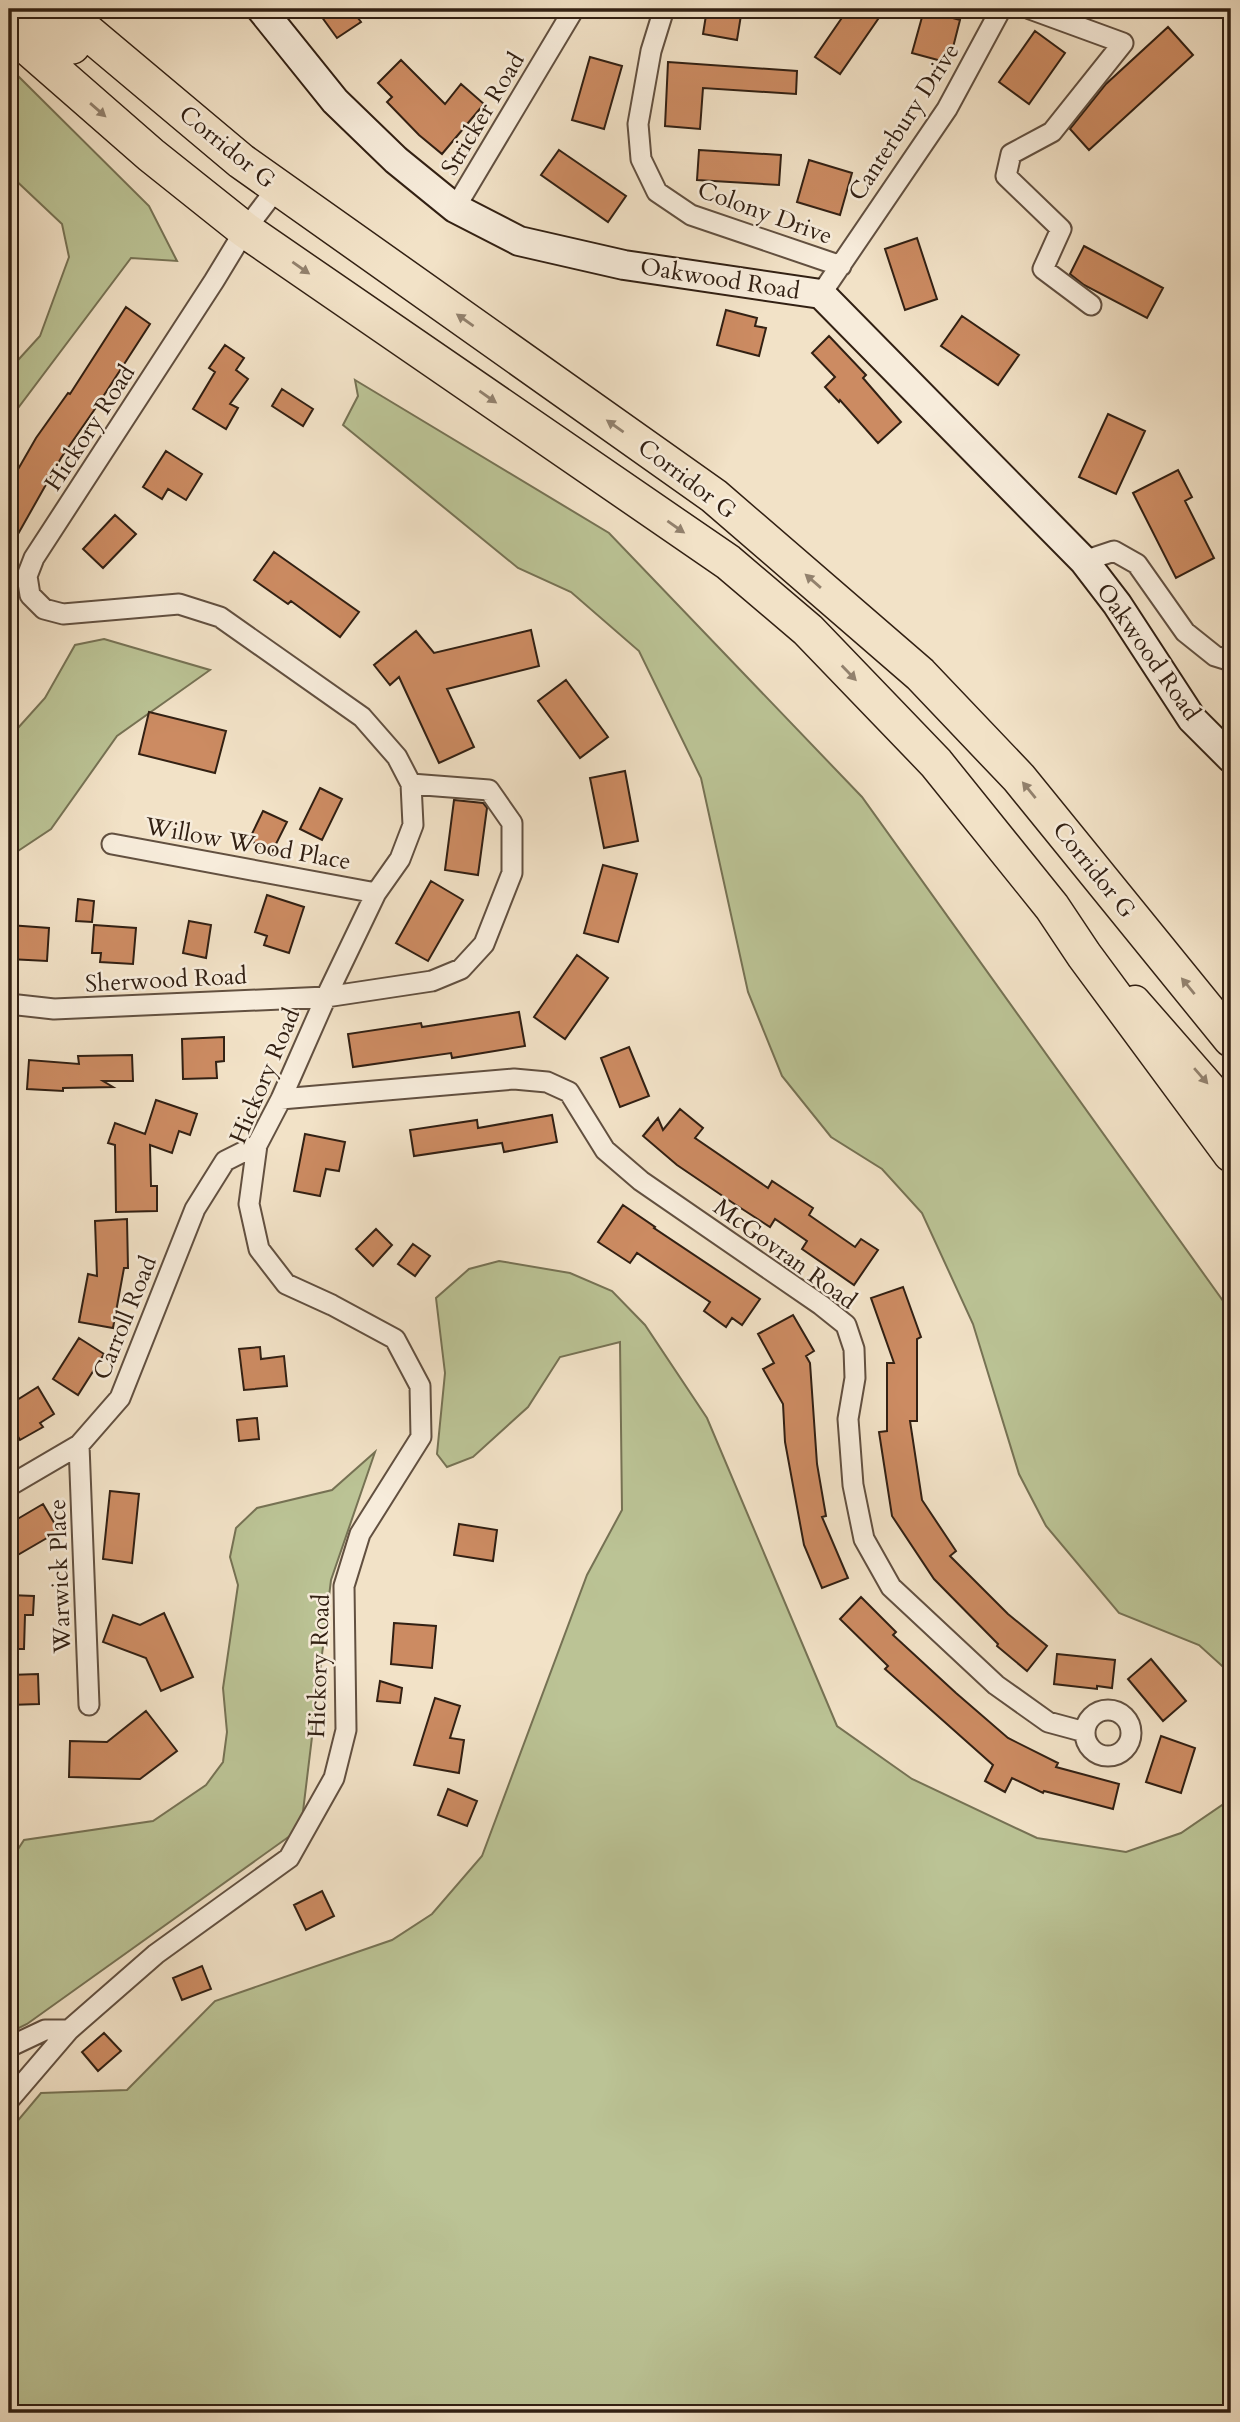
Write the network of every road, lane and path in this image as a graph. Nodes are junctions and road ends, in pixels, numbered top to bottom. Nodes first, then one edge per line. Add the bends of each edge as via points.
1 (30, 9) edge
2 (60, 9) edge
3 (261, 9) edge
4 (574, 9) edge
5 (664, 9) edge
6 (1001, 9) edge
7 (1030, 9) edge
8 (9, 31) edge
9 (277, 188) junction
10 (455, 208) junction
11 (245, 230) junction
12 (841, 266) junction
13 (821, 295) junction
14 (1091, 305) dead end
15 (1084, 561) junction
16 (1231, 661) edge
17 (1231, 758) edge
18 (411, 784) junction
19 (112, 844) dead end
20 (376, 893) junction
21 (1052, 907) junction
22 (326, 997) junction
23 (9, 1004) edge
24 (1231, 1039) edge
25 (281, 1099) junction
26 (1231, 1111) edge
27 (257, 1145) junction
28 (1231, 1154) edge
29 (79, 1445) junction
30 (9, 1486) edge
31 (89, 1705) dead end
32 (1085, 1732) dead end
33 (69, 2030) junction
34 (9, 2047) edge
35 (9, 2100) edge

1 - 9 highway via 248,191 262,194
2 - 9 highway, Corridor G
3 - 10 street, Oakwood Road via 335,101
4 - 10 street, Stricker Road
5 - 12 street, Colony Drive via 638,124 641,159 657,192 691,215
6 - 12 street, Canterbury Drive via 947,109
7 - 14 street via 1123,43 1052,132 1011,154 1006,176 1061,229 1042,269
8 -> 11 highway, Corridor G
9 - 11 street, Hickory Road
24 -> 9 highway, Corridor G via 1019,778 920,674 713,496
10 - 13 street, Oakwood Road via 519,241 624,265
11 - 18 street, Hickory Road via 33,558 27,576 30,595 44,609 63,614 179,604 220,617 362,717 397,757
11 -> 21 highway, Corridor G via 738,571 808,630 936,763
12 - 13 street, Canterbury Drive
13 - 15 street, Oakwood Road
15 - 16 street via 1114,551 1137,564 1185,632 1215,656
15 - 17 street, Oakwood Road via 1192,719
18 - 20 street, Hickory Road via 413,825 400,859
18 - 22 street, Sherwood Road via 489,790 512,823 512,873 489,932 461,969 432,981
19 - 20 street, Willow Wood Place
20 - 22 street, Hickory Road
21 -> 26 main road
21 - 28 highway, Corridor G
22 - 23 street, Sherwood Road via 54,1009
22 - 25 street, Hickory Road
25 - 27 street, Hickory Road
25 - 32 street, McGovran Road via 514,1079 547,1082 569,1092 605,1150 641,1181 846,1325 854,1349 848,1419 853,1485 864,1539 891,1587 996,1685 1048,1722
27 - 29 street, Carroll Road via 226,1161 195,1209 120,1398
27 - 33 street, Hickory Road via 250,1204 259,1248 286,1284 395,1339 421,1385 421,1437 360,1534 344,1587 346,1730 334,1778 314,1817 289,1858 156,1954
29 - 30 street, Carroll Road
29 - 31 street, Warwick Place
33 - 34 street via 45,2030
33 - 35 street, Hickory Road

